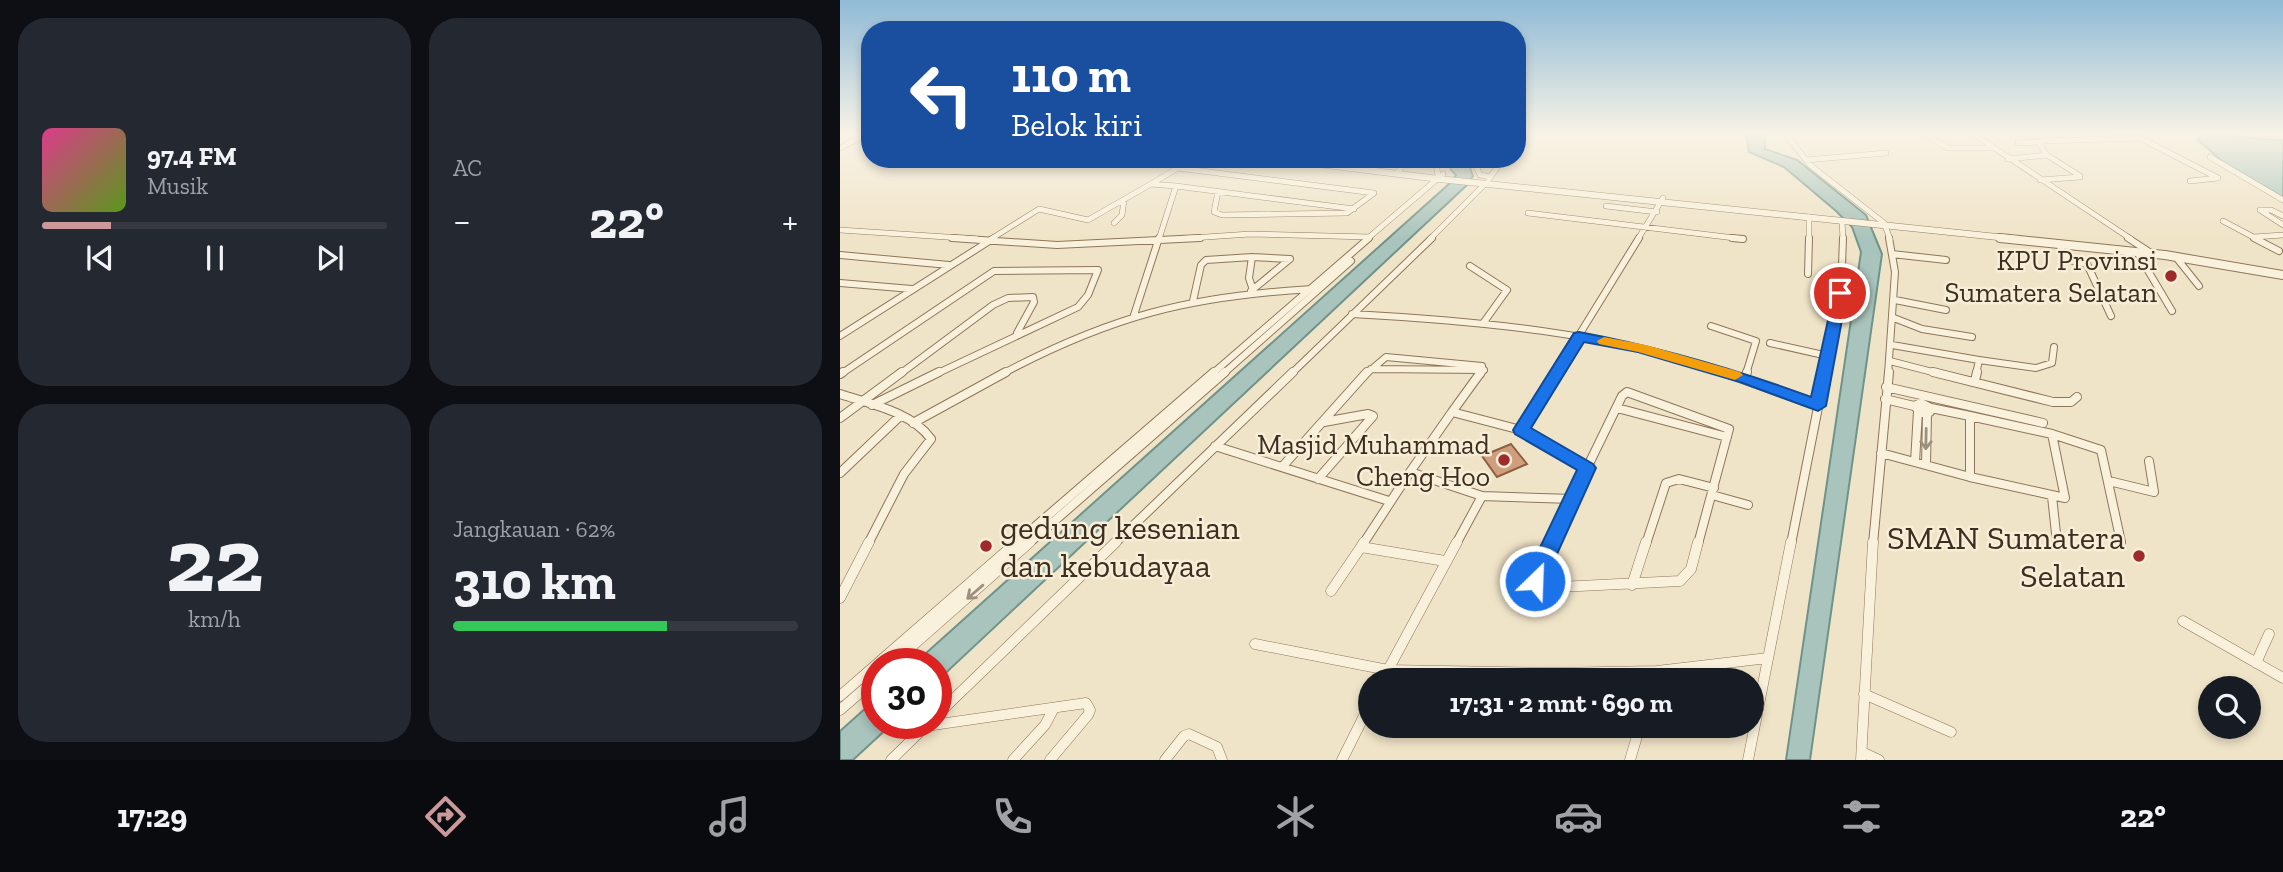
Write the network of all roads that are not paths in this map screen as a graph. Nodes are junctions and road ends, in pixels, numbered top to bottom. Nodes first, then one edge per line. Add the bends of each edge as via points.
1 (1178, 168) edge
2 (1182, 168) edge
3 (1357, 168) edge
4 (1401, 168) edge
5 (1441, 168) edge
6 (1477, 168) edge
7 (1496, 168) edge
8 (1816, 168) edge
9 (2022, 168) edge
10 (2067, 168) edge
11 (2199, 168) edge
12 (2229, 168) edge
13 (1397, 173) junction
14 (1446, 177) junction
15 (1488, 180) junction
16 (2040, 180) junction
17 (2190, 181) dead end
18 (1151, 184) junction
19 (1176, 186) junction
20 (1218, 192) junction
21 (1663, 199) junction
22 (1124, 200) junction
23 (2283, 200) edge
24 (1606, 206) dead end
25 (1354, 209) junction
26 (1657, 212) junction
27 (1528, 213) dead end
28 (2283, 216) edge
29 (1809, 217) junction
30 (1842, 220) junction
31 (2223, 220) dead end
32 (1114, 223) dead end
33 (1884, 223) junction
34 (2283, 225) edge
35 (1647, 227) junction
36 (840, 230) edge
37 (2283, 235) edge
38 (2254, 237) junction
39 (1374, 238) junction
40 (1743, 239) dead end
41 (988, 241) junction
42 (1159, 241) junction
43 (2059, 244) junction
44 (2144, 251) junction
45 (2282, 252) edge
46 (1892, 254) junction
47 (840, 255) edge
48 (2175, 256) junction
49 (1252, 257) junction
50 (1946, 260) dead end
51 (950, 265) junction
52 (1470, 266) dead end
53 (2283, 272) edge
54 (1808, 274) dead end
55 (840, 284) edge
56 (2199, 286) dead end
57 (913, 289) junction
58 (1315, 289) junction
59 (1252, 291) junction
60 (1895, 300) junction
61 (1193, 301) junction
62 (1946, 310) dead end
63 (2172, 311) dead end
64 (1352, 314) junction
65 (1134, 316) junction
66 (2111, 316) dead end
67 (1894, 318) junction
68 (1484, 322) junction
69 (1711, 326) dead end
70 (1016, 334) junction
71 (840, 336) edge
72 (1579, 336) junction
73 (1972, 337) dead end
74 (1770, 343) dead end
75 (1892, 345) junction
76 (2054, 347) dead end
77 (1828, 356) junction
78 (1979, 360) junction
79 (1890, 361) junction
80 (1370, 369) junction
81 (1484, 370) junction
82 (840, 374) edge
83 (1745, 378) junction
84 (1975, 381) junction
85 (1886, 387) junction
86 (840, 394) edge
87 (2077, 397) dead end
88 (1885, 400) junction
89 (863, 401) junction
90 (872, 405) junction
91 (1818, 406) junction
92 (1617, 408) junction
93 (1923, 410) junction
94 (1452, 412) junction
95 (900, 416) junction
96 (1970, 416) junction
97 (840, 418) edge
98 (1323, 422) junction
99 (2043, 422) dead end
100 (913, 423) junction
101 (1521, 430) junction
102 (2052, 434) junction
103 (1727, 437) junction
104 (1215, 446) junction
105 (1881, 453) junction
106 (2149, 461) dead end
107 (1915, 462) junction
108 (1926, 465) junction
109 (1282, 467) junction
110 (1587, 468) junction
111 (1410, 472) junction
112 (840, 473) edge
113 (1970, 477) junction
114 (1318, 479) junction
115 (2109, 481) junction
116 (1713, 492) junction
117 (1482, 496) junction
118 (2052, 496) junction
119 (1573, 499) junction
120 (1389, 500) junction
121 (1748, 505) dead end
122 (1045, 517) junction
123 (1057, 519) junction
124 (2121, 542) dead end
125 (2057, 543) dead end
126 (1362, 547) junction
127 (1445, 561) junction
128 (1632, 585) junction
129 (1331, 592) dead end
130 (840, 598) edge
131 (2183, 621) dead end
132 (2269, 634) dead end
133 (1255, 644) dead end
134 (895, 648) edge
135 (910, 648) edge
136 (1768, 658) junction
137 (2256, 663) junction
138 (1378, 668) edge
139 (1389, 668) edge
140 (1706, 668) edge
141 (2283, 678) edge
142 (861, 679) edge
143 (861, 686) edge
144 (844, 694) edge
145 (1864, 694) junction
146 (952, 701) edge
147 (1054, 708) junction
148 (840, 710) edge
149 (952, 721) edge
150 (1358, 728) edge
151 (1951, 732) dead end
152 (1636, 738) edge
153 (913, 739) edge
154 (1861, 756) edge
155 (891, 760) edge
156 (1013, 760) edge
157 (1050, 760) edge
158 (1165, 760) edge
159 (1222, 760) edge
160 (1342, 760) edge
161 (1630, 760) edge
162 (1748, 760) edge
163 (1879, 760) edge

1 - 18 street
2 - 25 street via 1374,192
3 - 13 street
4 - 13 street
5 - 14 street
6 - 15 street
7 - 15 street
8 - 33 street
9 - 16 street
10 - 16 street via 2080,177
11 - 17 street via 2218,178
12 - 23 street
13 - 14 street
14 - 15 street
14 - 39 street
15 - 21 street
15 - 64 street
16 - 44 street
18 - 19 street
18 - 22 street
19 - 20 street
19 - 42 street
20 - 25 street
20 - 25 street via 1214,212 1219,215 1344,213
21 - 26 street
21 - 29 street
21 - 30 street
22 - 32 street via 1122,215
22 - 41 street via 1084,220 1042,209
24 - 26 street
26 - 35 street
27 - 35 street
28 - 34 street via 2260,210
29 - 30 street
29 - 54 street
30 - 33 street
30 - 77 street via 1840,293
31 - 38 street
33 - 43 street
33 - 44 street
33 - 46 street
35 - 40 street
35 - 72 street
36 - 41 street
37 - 38 street
38 - 45 street
39 - 42 street via 1250,234
39 - 58 street
41 - 42 street via 1077,245
41 - 51 street
42 - 65 street
43 - 44 street
43 - 66 street via 2066,259 2087,264
44 - 48 street
44 - 53 street
44 - 63 street
46 - 50 street
46 - 60 street
47 - 51 street
48 - 53 street
48 - 56 street
49 - 59 street
49 - 59 street via 1290,260
49 - 61 street via 1204,261
51 - 57 street
52 - 68 street via 1507,290
55 - 57 street
57 - 71 street
58 - 59 street
58 - 122 street
58 - 123 street
59 - 61 street
60 - 62 street
60 - 67 street
61 - 65 street
64 - 68 street
64 - 104 street
65 - 100 street via 1056,347
67 - 73 street via 1922,329
67 - 75 street
68 - 72 street
69 - 83 street via 1756,341
70 - 82 street via 1079,307 1098,271 994,271
70 - 89 street via 1034,302 1031,297 1008,298 993,305
70 - 90 street
72 - 83 street via 1641,348
72 - 101 street
74 - 77 street
75 - 78 street
75 - 79 street
76 - 78 street via 2052,363 2042,368
77 - 91 street
78 - 84 street
79 - 84 street
79 - 85 street
80 - 81 street
80 - 81 street via 1392,356 1478,364
80 - 98 street
81 - 94 street
83 - 91 street
84 - 87 street via 2053,402 2071,402
85 - 88 street
85 - 99 street
86 - 89 street
88 - 93 street
88 - 105 street
89 - 90 street
89 - 97 street
90 - 95 street
91 - 136 street
92 - 103 street
92 - 103 street via 1622,396 1629,393 1724,425 1729,429
92 - 110 street
93 - 96 street
93 - 107 street
93 -> 108 street
94 - 101 street
94 - 111 street
95 - 100 street
95 - 112 street
96 - 102 street
96 - 113 street
98 - 109 street
98 - 114 street via 1373,416
100 - 130 street via 930,436 929,444 904,474
101 - 110 street
102 - 115 street via 2101,450
102 - 118 street via 2066,495
103 - 116 street
104 - 109 street
104 - 146 street
105 - 107 street
105 - 145 street
106 - 115 street via 2154,492
107 - 108 street
108 - 113 street
109 - 114 street
110 - 119 street
111 - 117 street
111 - 120 street
113 - 118 street
114 - 120 street
115 - 124 street
116 - 121 street
116 - 128 street via 1684,578
116 - 128 street via 1679,479 1666,483
117 - 119 street
117 - 127 street
118 - 125 street
119 - 128 street via 1535,578 1536,585 1543,589
120 - 126 street via 1381,522
122 - 123 street
122 - 134 street
123 -> 135 street
126 - 127 street
126 - 129 street
127 - 139 street
131 - 137 street
132 - 137 street
133 - 138 street
136 - 140 street
136 - 162 street
137 - 141 street
142 - 144 street
143 - 144 street
144 - 148 street
145 - 151 street
145 - 154 street
147 - 149 street
147 - 156 street
147 - 157 street via 1086,703 1090,710
150 - 160 street
152 - 161 street
153 - 155 street
154 - 163 street
158 - 159 street via 1189,734 1217,747

